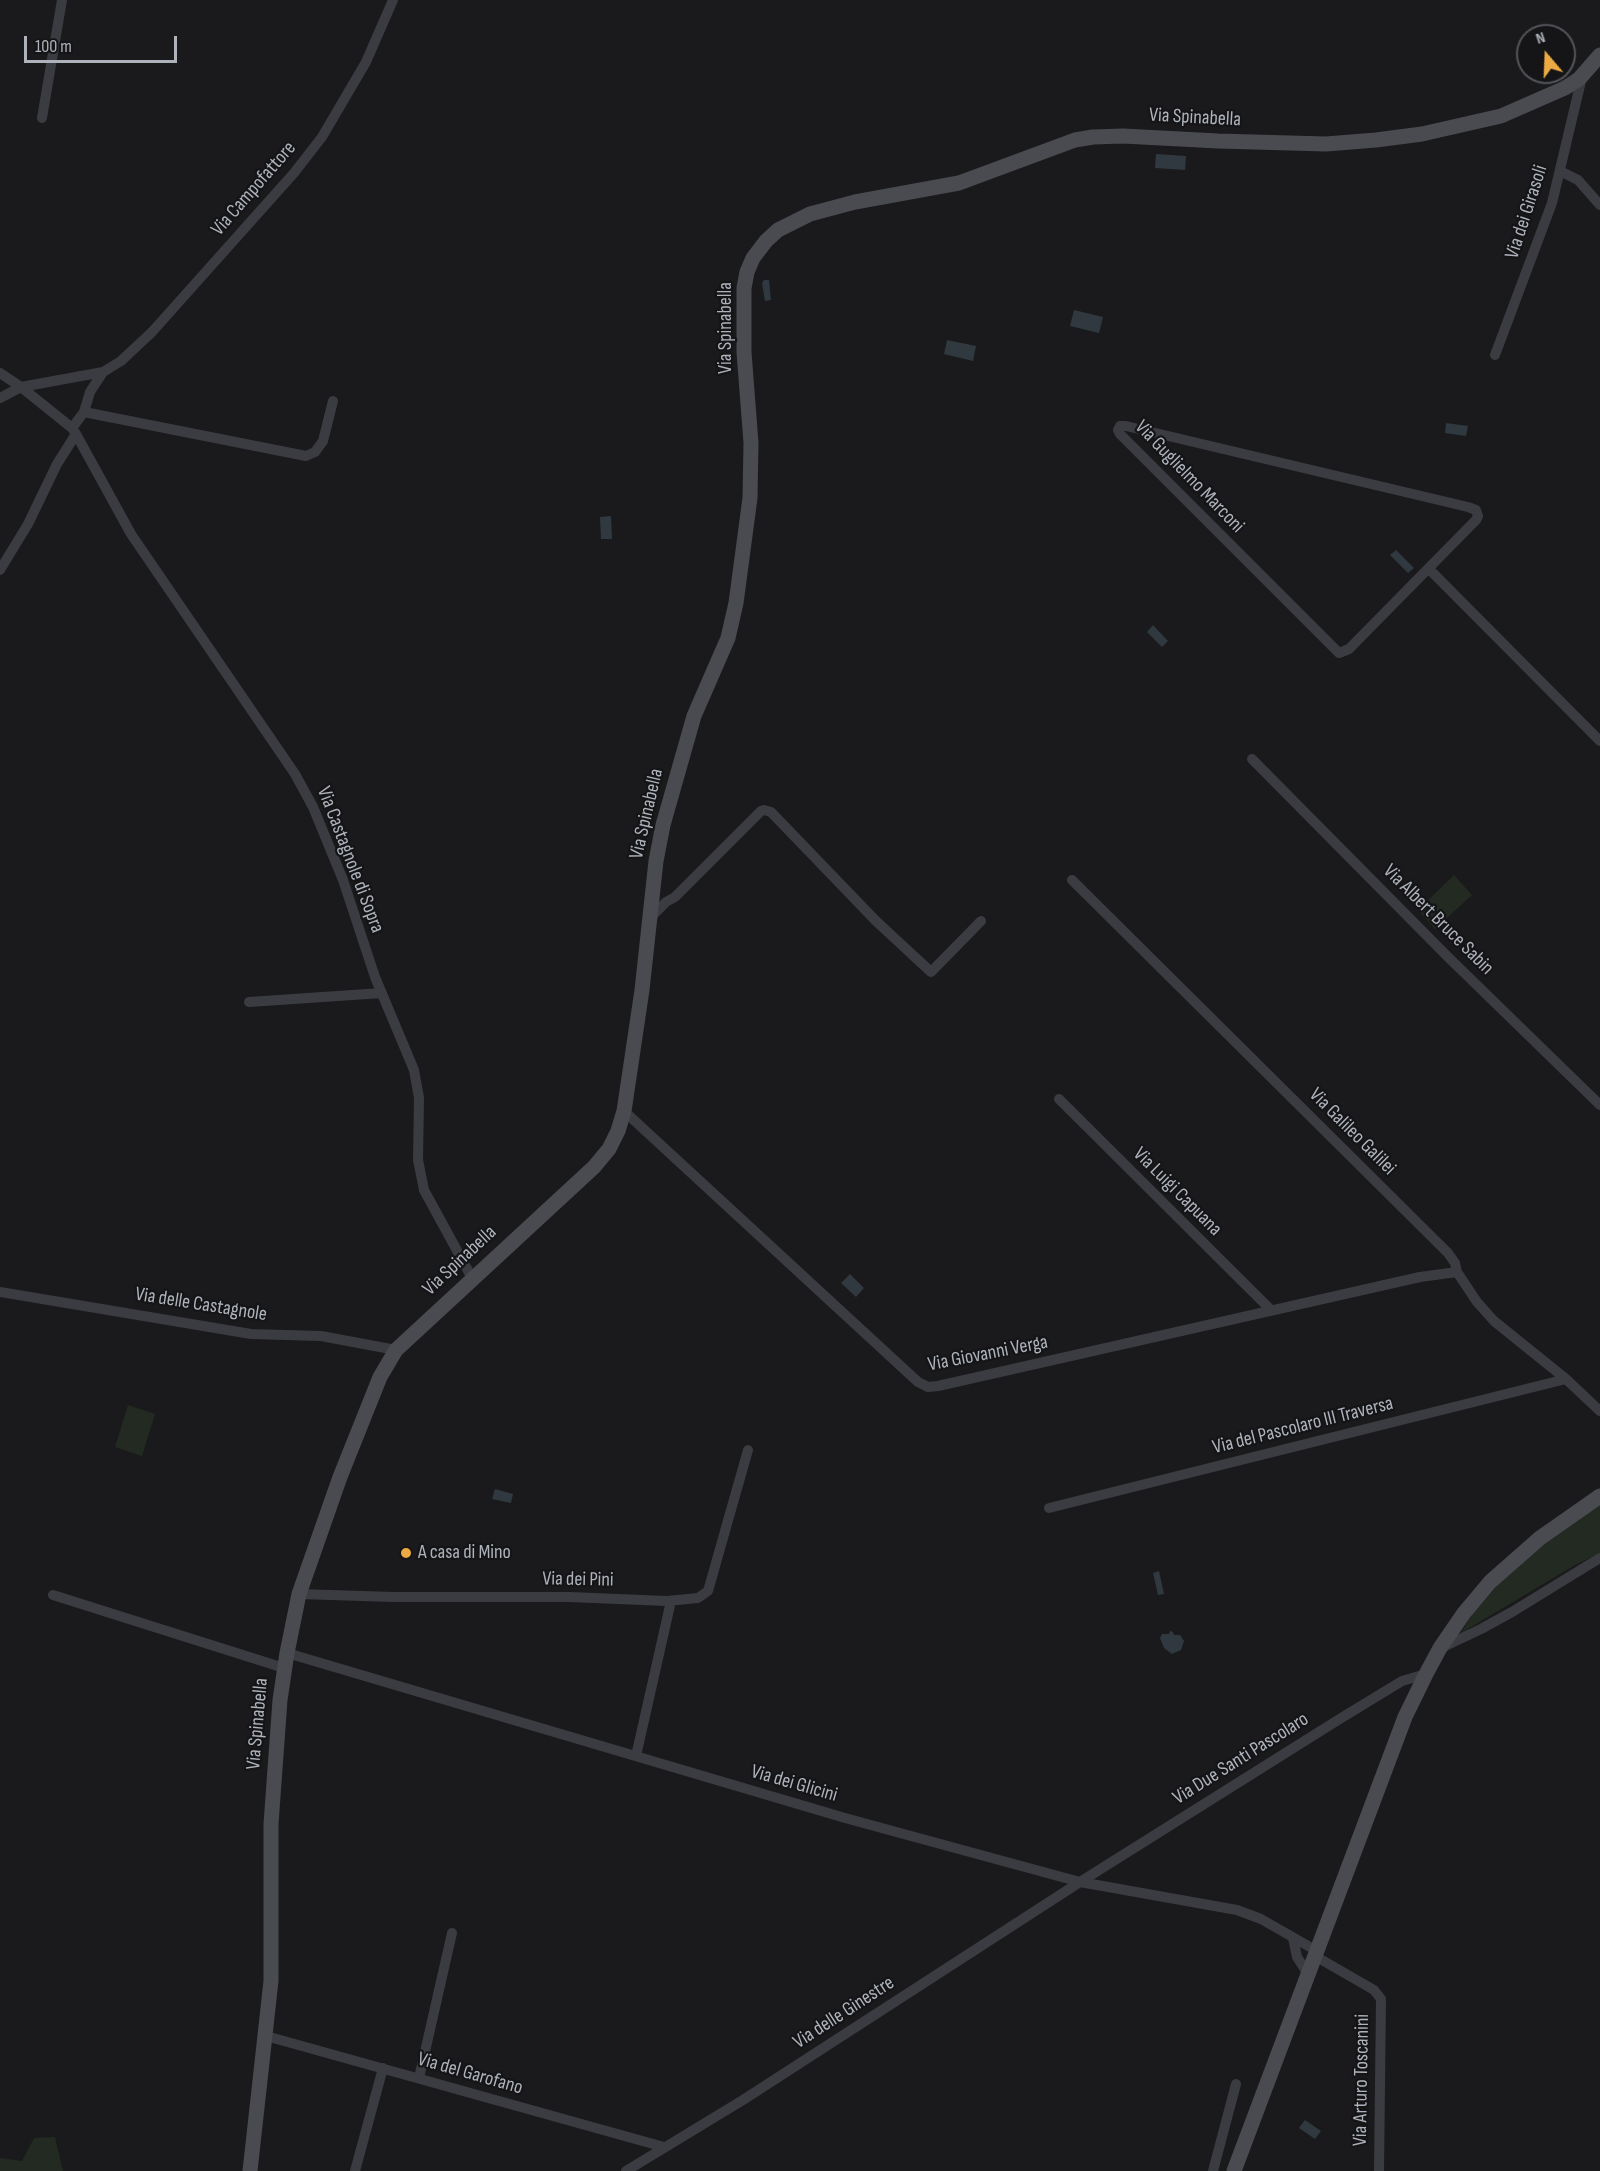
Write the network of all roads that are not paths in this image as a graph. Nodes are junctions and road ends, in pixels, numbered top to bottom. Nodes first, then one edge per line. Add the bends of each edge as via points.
1 (62, 0) edge
2 (393, 0) edge
3 (1600, 55) edge
4 (1582, 77) junction
5 (42, 118) dead end
6 (1560, 171) junction
7 (1600, 205) edge
8 (1495, 356) dead end
9 (103, 372) junction
10 (0, 373) edge
11 (21, 387) junction
12 (0, 398) edge
13 (333, 401) dead end
14 (84, 412) junction
15 (74, 431) junction
16 (1429, 569) junction
17 (0, 570) edge
18 (1600, 741) edge
19 (1252, 759) dead end
20 (1072, 880) dead end
21 (650, 918) junction
22 (981, 921) dead end
23 (382, 993) junction
24 (249, 1002) dead end
25 (1059, 1099) dead end
26 (1600, 1105) edge
27 (624, 1111) junction
28 (1457, 1272) junction
29 (472, 1278) junction
30 (0, 1292) edge
31 (1271, 1310) junction
32 (396, 1350) junction
33 (1566, 1379) junction
34 (1600, 1411) edge
35 (748, 1450) dead end
36 (1600, 1496) edge
37 (1049, 1508) dead end
38 (1600, 1558) edge
39 (298, 1594) junction
40 (53, 1595) dead end
41 (672, 1601) junction
42 (1440, 1648) junction
43 (285, 1661) junction
44 (1425, 1674) junction
45 (636, 1756) junction
46 (1080, 1882) junction
47 (452, 1933) dead end
48 (1293, 1938) junction
49 (1316, 1953) junction
50 (1308, 1974) junction
51 (266, 2036) junction
52 (383, 2068) junction
53 (419, 2078) junction
54 (1236, 2084) dead end
55 (664, 2147) junction
56 (250, 2171) edge
57 (355, 2171) edge
58 (626, 2171) edge
59 (1213, 2171) edge
60 (1234, 2171) edge
61 (1379, 2171) edge

1 - 5 street
2 - 9 street, Via Campofattore via 366,62 308,155 152,332
3 - 4 street, Via Spinabella
4 - 6 street, Via dei Girasoli
4 - 21 street, Via Spinabella via 1501,116 1376,140 1298,144 1123,136 1087,138 959,183 817,212 770,237 753,258 744,288 751,486 735,612 728,638 694,716 669,802 656,861
6 - 7 street via 1578,180
6 - 8 street, Via dei Girasoli via 1552,203
9 - 11 street, Via Campofattore
9 - 14 street, Via Campofattore via 90,392
10 - 11 street
11 - 12 street, Via Campofattore
11 - 15 street
13 - 14 street via 323,441 306,456
14 - 15 street, Via Campofattore
15 - 17 street, Via Campofattore via 28,524
15 - 23 street, Via Castagnole di Sopra via 131,534 304,788 336,861
16 - 16 street, Via Guglielmo Marconi via 1477,519 1476,510 1126,426 1118,428 1337,652 1349,649
16 - 18 street
19 - 26 street, Via Albert Bruce Sabin
20 - 28 street, Via Galileo Galilei via 1448,1252
21 - 22 street via 765,810 931,972
21 - 27 street, Via Spinabella
23 - 24 street
23 - 29 street, Via Castagnole di Sopra via 417,1083 418,1154 424,1190
25 - 31 street, Via Luigi Capuana
27 - 29 street, Via Spinabella via 615,1138 600,1160
27 - 31 street, Via Giovanni Verga via 918,1382 928,1387
28 - 31 street, Via Giovanni Verga
28 - 33 street, Via Galileo Galilei via 1494,1321
29 - 32 street, Via Spinabella
30 - 32 street, Via delle Castagnole via 250,1334 321,1336
32 - 39 street, Via Spinabella via 384,1369 340,1477
33 - 34 street, Via Galileo Galilei
33 - 37 street, Via del Pascolaro III Traversa
35 - 41 street, Via dei Pini via 708,1591 698,1598
36 - 42 street via 1540,1538 1500,1573
38 - 42 street via 1512,1612
39 - 41 street, Via dei Pini
39 - 43 street, Via Spinabella
40 - 43 street, Via dei Glicini
41 - 45 street
42 - 44 street
43 - 45 street, Via dei Glicini
43 - 51 street, Via Spinabella via 271,1817 271,1972
44 - 46 street, Via Due Santi Pascolaro via 1408,1678 1384,1692
44 - 49 street
45 - 46 street, Via dei Glicini
46 - 48 street, Via dei Glicini via 1237,1910
46 - 55 street, Via delle Ginestre
47 - 53 street
48 - 49 street, Via dei Glicini
48 - 50 street via 1297,1957
49 - 50 street
49 - 61 street, Via Arturo Toscanini via 1374,1990 1381,1999
50 - 60 street
51 - 52 street, Via del Garofano
51 - 56 street, Via Spinabella
52 - 53 street, Via del Garofano
52 - 57 street
53 - 55 street, Via del Garofano
54 - 59 street
55 - 58 street, Via delle Ginestre

